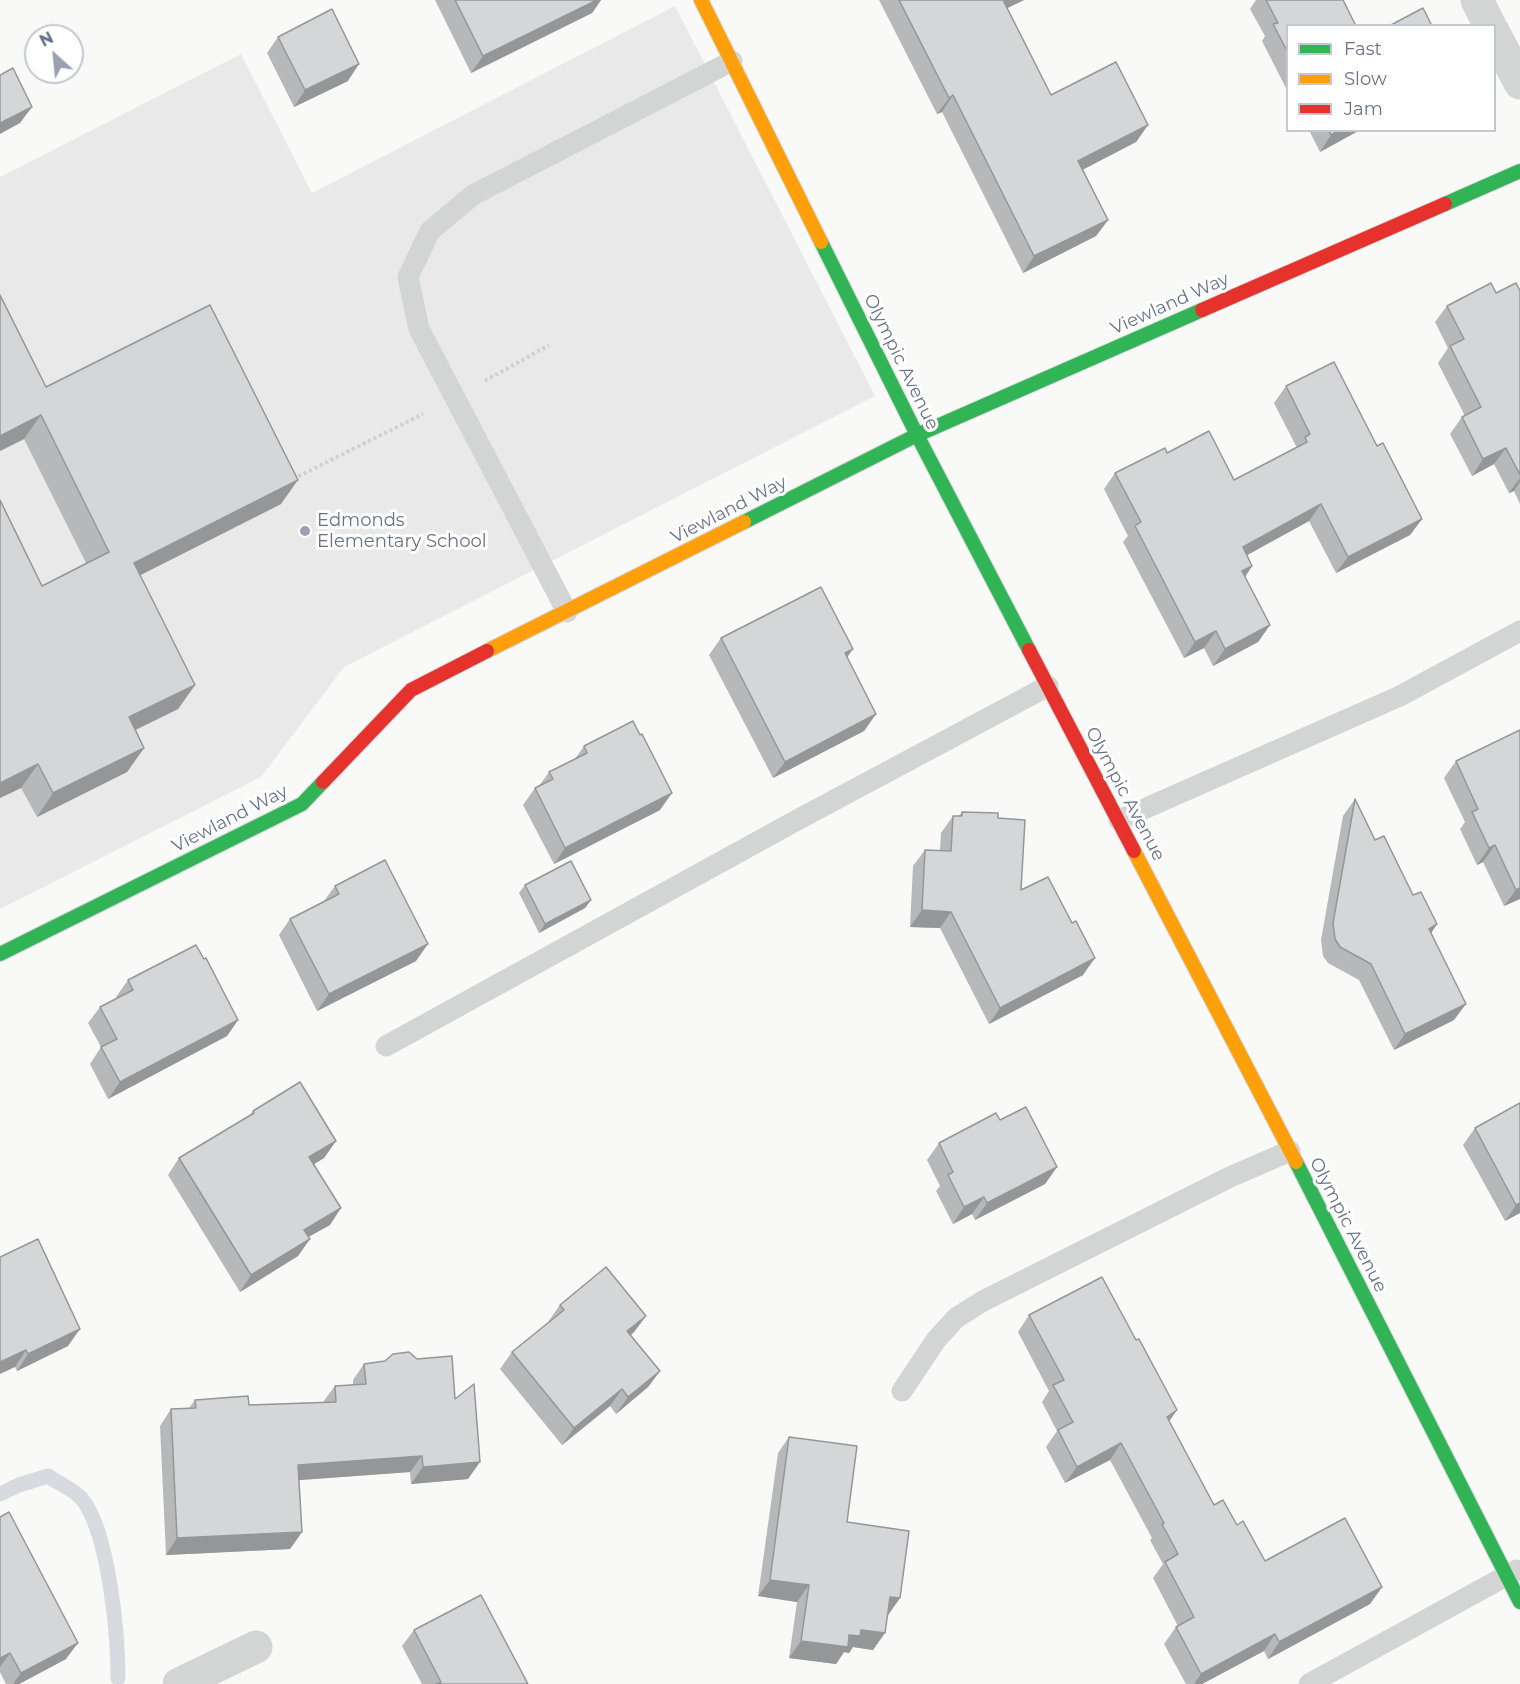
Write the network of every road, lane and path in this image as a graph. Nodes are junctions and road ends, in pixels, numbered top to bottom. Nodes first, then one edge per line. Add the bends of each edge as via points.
1 (701, 0) edge
2 (1477, 0) edge
3 (1489, 24) edge
4 (1496, 37) edge
5 (732, 60) junction
6 (1520, 83) edge
7 (1520, 171) edge
8 (549, 345) dead end
9 (456, 397) junction
10 (917, 435) junction
11 (293, 479) edge
12 (567, 612) junction
13 (1520, 630) edge
14 (1048, 687) junction
15 (1119, 820) junction
16 (0, 954) edge
17 (386, 1046) dead end
18 (1290, 1151) junction
19 (902, 1391) dead end
20 (1513, 1571) edge
21 (1520, 1602) edge
22 (256, 1647) dead end
23 (179, 1684) edge
24 (1308, 1684) edge

1 - 5 street, Olympic Avenue
2 - 3 street
4 - 6 street
5 - 9 lane via 473,195 430,231 408,277 420,329
5 - 10 street, Olympic Avenue
7 - 10 street, Viewland Way
8 - 9 path
9 - 11 path
9 - 12 lane
10 - 12 street, Viewland Way
10 - 14 street, Olympic Avenue
12 - 16 street, Viewland Way via 411,690 302,804
13 - 15 lane via 1400,696
14 - 15 street, Olympic Avenue
14 - 17 lane
15 - 18 street, Olympic Avenue
18 - 19 lane via 983,1301 956,1318 936,1340
18 - 20 street, Olympic Avenue
20 - 21 street, Olympic Avenue
20 - 24 lane
22 - 23 street

